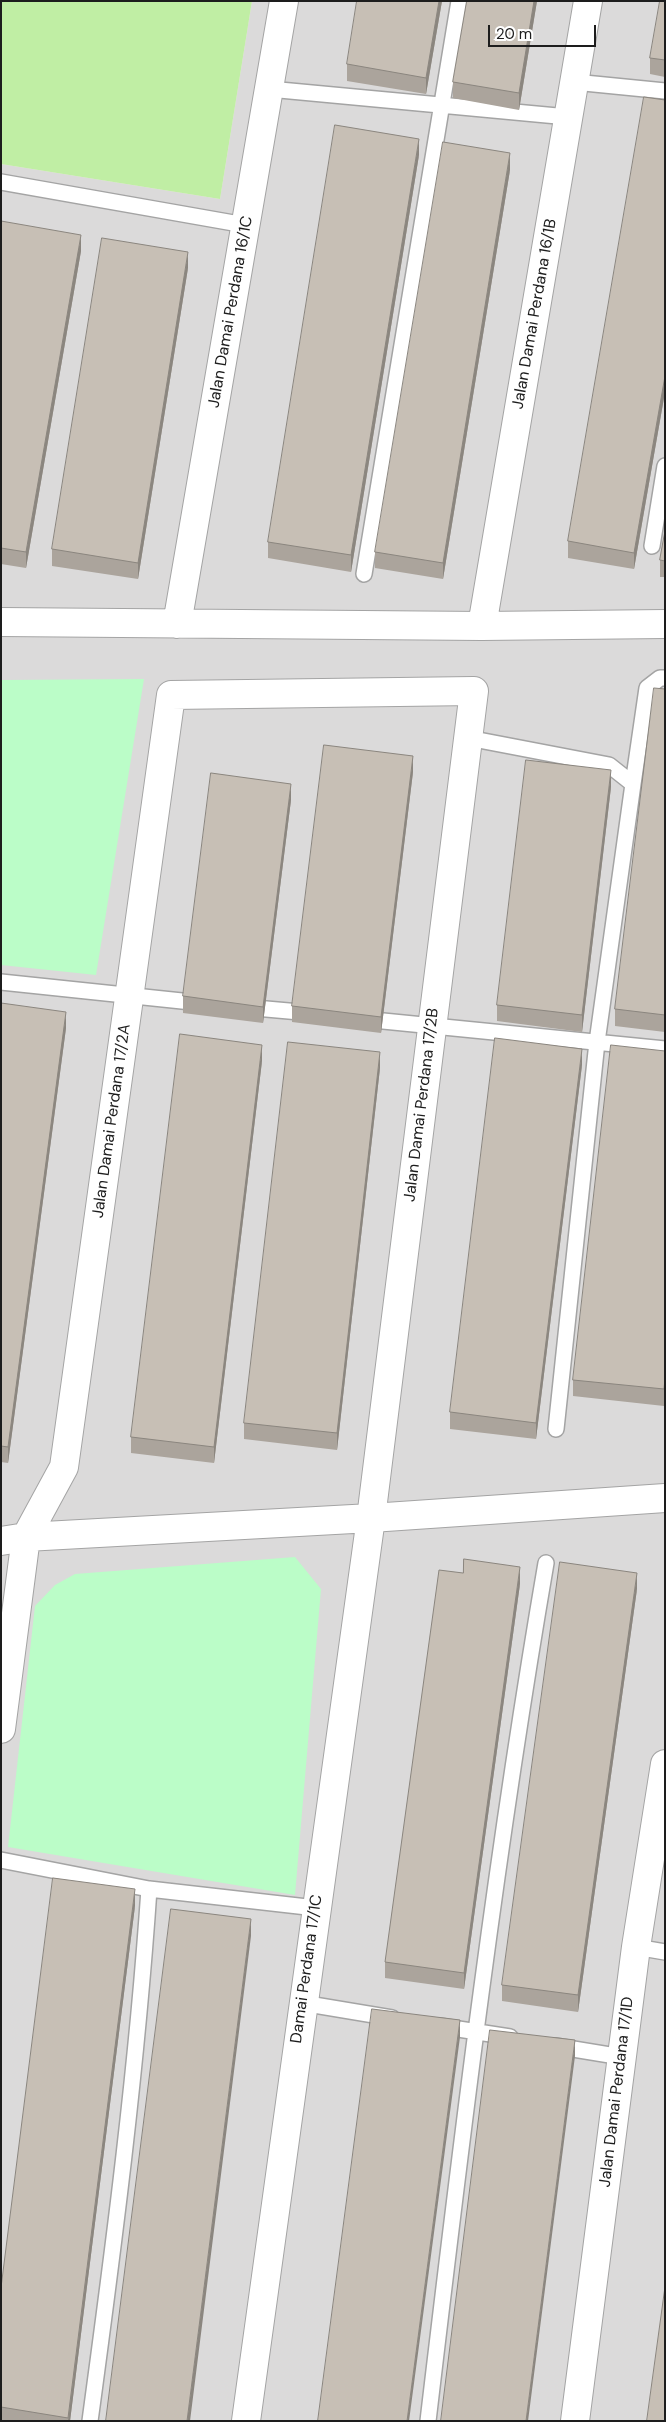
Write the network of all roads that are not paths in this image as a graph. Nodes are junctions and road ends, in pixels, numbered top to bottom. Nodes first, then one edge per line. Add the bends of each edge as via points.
1 (284, 1) edge
2 (459, 1) edge
3 (588, 1) edge
4 (574, 82) junction
5 (269, 89) junction
6 (665, 90) edge
7 (442, 105) junction
8 (568, 117) junction
9 (1, 182) edge
10 (246, 225) junction
11 (665, 466) edge
12 (652, 546) dead end
13 (364, 574) dead end
14 (1, 622) edge
15 (177, 624) junction
16 (665, 624) edge
17 (482, 626) junction
18 (665, 678) edge
19 (474, 691) joint
20 (468, 738) junction
21 (633, 784) junction
22 (1, 982) edge
23 (129, 995) junction
24 (325, 1015) edge
25 (344, 1017) edge
26 (432, 1025) junction
27 (597, 1042) junction
28 (665, 1049) edge
29 (556, 1429) dead end
30 (665, 1498) edge
31 (371, 1518) junction
32 (14, 1539) edge
33 (546, 1563) dead end
34 (1, 1729) edge
35 (665, 1764) edge
36 (1, 1860) edge
37 (149, 1889) junction
38 (316, 1908) junction
39 (636, 1947) junction
40 (665, 1952) edge
41 (302, 2003) junction
42 (407, 2021) edge
43 (426, 2024) edge
44 (475, 2030) junction
45 (524, 2040) edge
46 (544, 2044) edge
47 (622, 2057) junction
48 (90, 2421) edge
49 (246, 2421) edge
50 (428, 2421) edge
51 (574, 2421) edge

1 - 5 street, Jalan Damai Perdana 16/1C
2 - 7 lane
3 - 4 street, Jalan Damai Perdana 16/1B
4 - 6 lane
4 - 8 street, Jalan Damai Perdana 16/1B
5 - 7 lane
5 - 10 street, Jalan Damai Perdana 16/1C
7 - 8 lane
7 - 13 lane
8 - 17 street, Jalan Damai Perdana 16/1B
9 - 10 lane
10 - 15 street, Jalan Damai Perdana 16/1C
11 - 12 lane
14 - 15 street
15 - 17 street
16 - 17 street
18 - 21 lane via 647,688
19 - 20 street, Jalan Damai Perdana 17/2B
19 - 23 street, Jalan Damai Perdana 17/2A via 171,695
20 - 21 lane via 609,765
20 - 26 street, Jalan Damai Perdana 17/2B
21 - 27 lane
22 - 23 lane
23 - 24 lane
23 - 32 street, Jalan Damai Perdana 17/2A via 64,1467
25 - 26 lane
26 - 27 lane
26 - 31 street, Jalan Damai Perdana 17/2B
27 - 28 lane
27 - 29 lane
30 - 31 street
31 - 32 street
31 - 38 street, Damai Perdana 17/1C
32 - 34 street
33 - 44 lane
35 - 39 street, Jalan Damai Perdana 17/1D
36 - 37 lane
37 - 38 lane
37 - 48 lane via 112,2257
38 - 41 street, Damai Perdana 17/1C
39 - 40 lane
39 - 47 street, Jalan Damai Perdana 17/1D
41 - 42 lane
41 - 49 street, Damai Perdana 17/1C
43 - 44 lane
44 - 45 lane
44 - 50 lane
46 - 47 lane
47 - 51 street, Jalan Damai Perdana 17/1D

